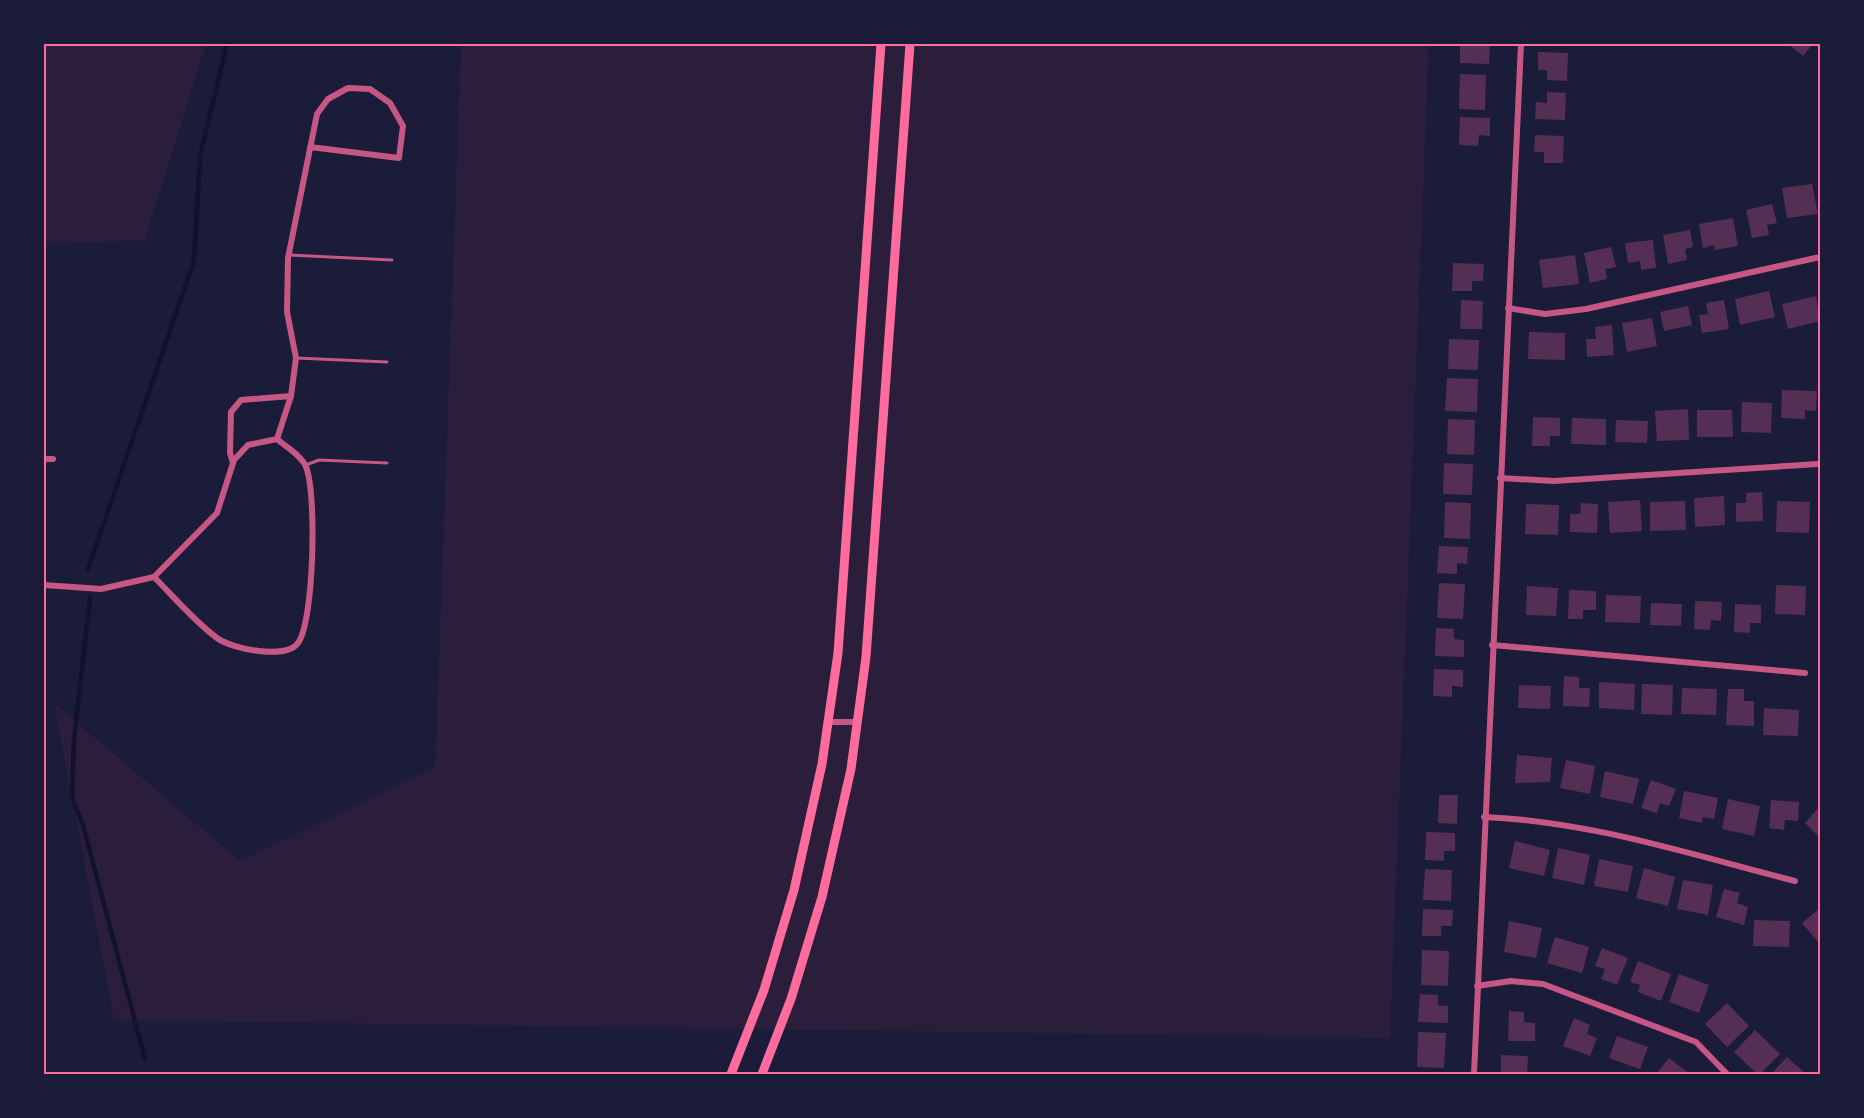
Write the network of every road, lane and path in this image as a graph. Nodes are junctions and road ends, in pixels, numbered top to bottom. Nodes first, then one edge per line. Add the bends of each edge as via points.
1 (881, 44) edge
2 (910, 44) edge
3 (1521, 44) edge
4 (310, 147) junction
5 (289, 255) junction
6 (1821, 256) edge
7 (392, 260) dead end
8 (1508, 308) junction
9 (296, 358) junction
10 (387, 362) dead end
11 (291, 396) junction
12 (277, 439) junction
13 (44, 459) edge
14 (53, 459) dead end
15 (233, 463) junction
16 (387, 463) dead end
17 (1818, 464) dead end
18 (306, 466) junction
19 (1500, 478) junction
20 (154, 577) junction
21 (44, 585) edge
22 (1492, 645) junction
23 (1805, 673) dead end
24 (828, 722) junction
25 (857, 722) junction
26 (1484, 817) junction
27 (1795, 881) dead end
28 (1477, 986) junction
29 (731, 1074) edge
30 (762, 1074) edge
31 (1474, 1074) edge
32 (1727, 1074) edge

1 - 24 main road via 855,437 838,653
2 - 25 main road via 866,657
3 - 8 street
4 - 4 street via 317,114 328,99 348,88 370,89 390,103 403,126 399,158
4 - 5 street
5 - 7 lane
5 - 9 street via 287,312
6 - 8 street via 1586,309 1545,314
8 - 19 street
9 - 10 lane
9 - 11 street
11 - 12 street
11 - 15 street via 241,400 231,412
12 - 15 street via 248,445
12 - 18 street
13 - 14 street
15 - 20 street via 217,513
16 - 18 lane via 319,460
17 - 19 street via 1554,481
18 - 20 street via 312,484 314,547 304,630 298,645 282,653 235,646 218,638
19 - 22 street
20 - 21 street via 101,589
22 - 23 street
22 - 26 street
24 - 25 street
24 - 29 main road via 794,890 764,990
25 - 30 main road via 851,770 822,897 791,999
26 - 27 street via 1578,826
26 - 28 street
28 - 31 street
28 - 32 street via 1511,981 1544,984 1696,1042

